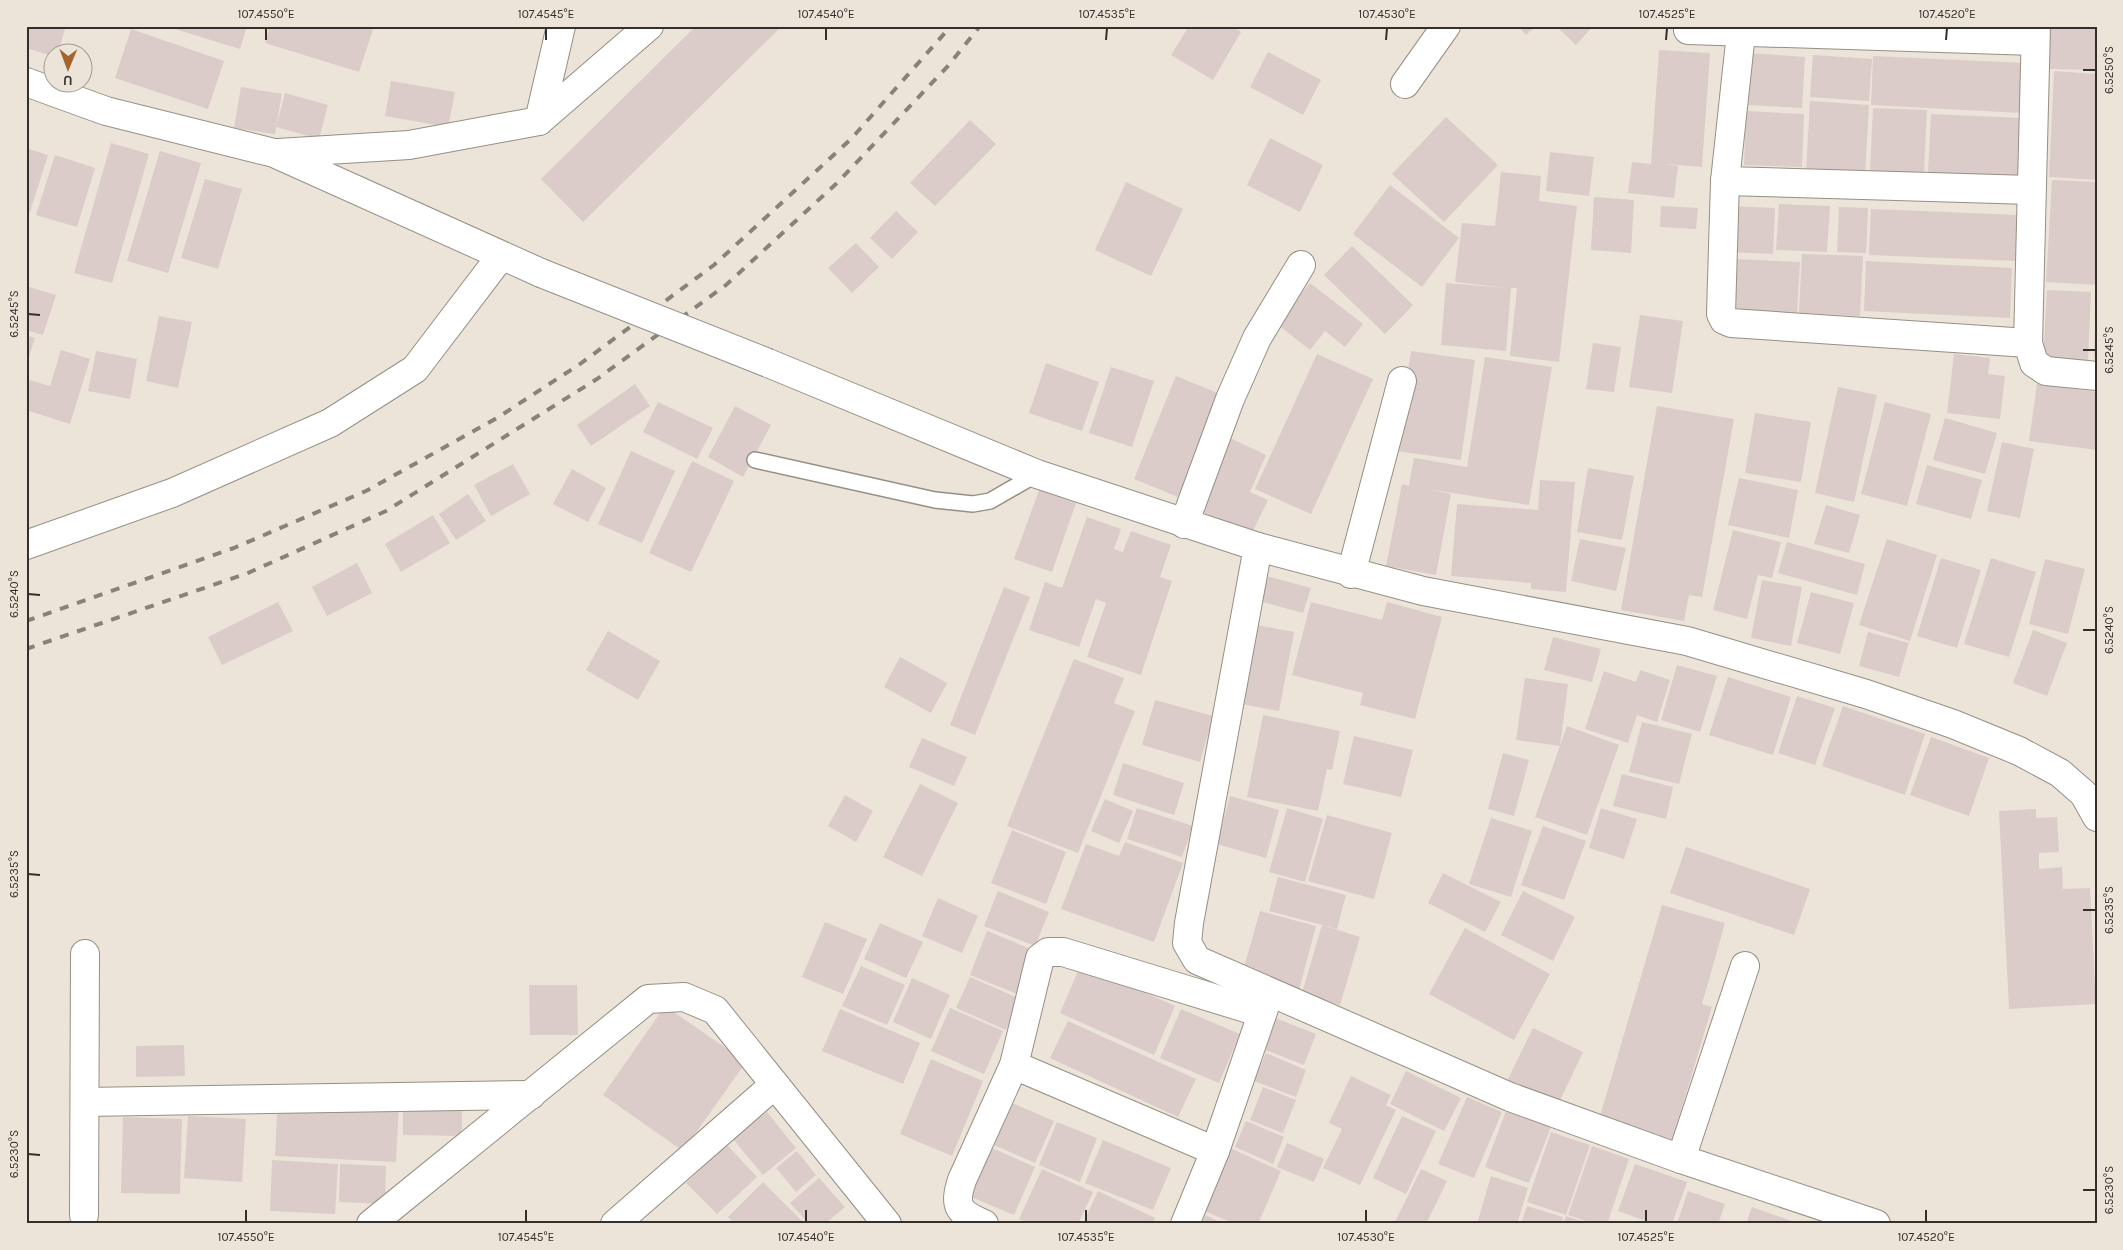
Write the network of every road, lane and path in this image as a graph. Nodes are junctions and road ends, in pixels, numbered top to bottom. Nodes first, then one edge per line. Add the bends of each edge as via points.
1 (561, 26) edge
2 (649, 26) edge
3 (1446, 26) edge
4 (1688, 30) dead end
5 (1742, 33) junction
6 (2036, 34) edge
7 (26, 82) edge
8 (1405, 84) dead end
9 (539, 121) junction
10 (274, 154) junction
11 (1726, 180) junction
12 (2030, 190) junction
13 (501, 256) junction
14 (1301, 266) dead end
15 (2028, 343) junction
16 (2097, 376) edge
17 (1402, 381) dead end
18 (755, 460) dead end
19 (1037, 474) junction
20 (1184, 524) junction
21 (26, 545) edge
22 (1258, 548) junction
23 (1351, 574) junction
24 (2097, 817) edge
25 (84, 954) dead end
26 (1745, 966) dead end
27 (1266, 1003) junction
28 (1014, 1065) junction
29 (774, 1085) junction
30 (531, 1095) junction
31 (85, 1102) junction
32 (1215, 1152) junction
33 (1681, 1159) junction
34 (84, 1215) dead end
35 (872, 1219) edge
36 (1861, 1221) edge
37 (370, 1224) edge
38 (615, 1224) edge
39 (984, 1224) edge
40 (1185, 1224) edge

1 - 9 street
2 - 9 street
3 - 8 street
4 - 5 street
5 - 6 street
5 - 11 street
6 - 12 street
7 - 10 street via 106,111
9 - 10 street via 410,145
10 - 13 street
11 - 12 street
11 - 15 street via 1721,314 1724,320
12 - 15 street
13 - 19 street, bridge
13 - 21 street via 414,369 330,423 172,493
14 - 20 street via 1257,338 1230,399
15 - 16 street via 2034,363 2046,371
17 - 23 street
18 - 19 lane via 935,500 973,504 990,501
19 - 20 street
20 - 22 street
22 - 23 street
22 - 27 street via 1187,943 1197,960
23 - 24 street via 1423,591 1687,641 1866,694 2019,751 2060,773 2084,794
25 - 31 street
26 - 33 street
27 - 28 street via 1064,952 1048,952 1040,958
27 - 32 street
27 - 33 street
28 - 32 street
28 - 39 street via 956,1196 960,1209
29 - 30 street via 715,1010 684,997 648,999
29 - 35 street
29 - 38 street
30 - 31 street
30 - 37 street
31 - 34 street
32 - 40 street
33 - 36 street

